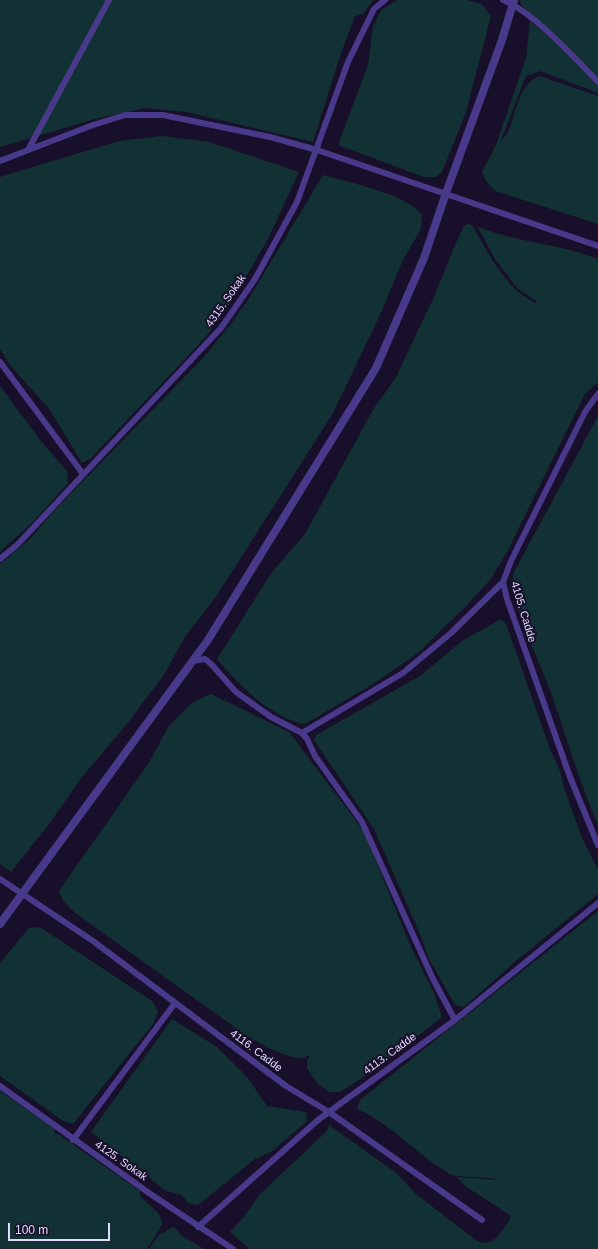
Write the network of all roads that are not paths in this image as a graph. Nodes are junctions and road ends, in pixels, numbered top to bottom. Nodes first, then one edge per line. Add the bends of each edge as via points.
1 (109, 0) edge
2 (385, 0) edge
3 (503, 0) edge
4 (514, 2) edge
5 (598, 82) edge
6 (28, 150) junction
7 (317, 150) junction
8 (0, 161) edge
9 (446, 193) junction
10 (598, 246) edge
11 (0, 362) edge
12 (598, 394) edge
13 (83, 474) junction
14 (0, 559) edge
15 (503, 582) junction
16 (191, 662) junction
17 (302, 733) junction
18 (598, 845) edge
19 (0, 879) edge
20 (21, 893) junction
21 (598, 903) edge
22 (0, 924) edge
23 (175, 1003) junction
24 (454, 1020) junction
25 (0, 1086) edge
26 (329, 1112) junction
27 (73, 1140) junction
28 (482, 1220) dead end
29 (198, 1227) junction
30 (233, 1249) edge

1 - 6 street
2 - 7 street, 4315. Sokak via 374,9 348,62
3 - 4 street
4 - 5 street
4 - 9 street
6 - 7 street via 125,115 163,115 270,137
6 - 8 street
7 - 9 street
7 - 13 street, 4315. Sokak via 297,202 254,279 221,328
9 - 10 street
9 - 16 street via 424,258 376,368 208,640
11 - 13 street
12 - 15 street, 4105. Cadde via 585,412 569,443
13 - 14 street, 4315. Sokak via 17,545
15 - 17 street via 451,633 403,673
15 - 18 street, 4105. Cadde via 570,777
16 - 17 street via 204,659 212,664 236,692 271,717
16 - 20 street
17 - 24 street via 308,739 315,756 362,822 432,980
19 - 20 street, 4116. Cadde
20 - 22 street
20 - 23 street, 4116. Cadde via 93,941
21 - 24 street, 4113. Cadde
23 - 26 street, 4116. Cadde via 286,1086
23 - 27 street
24 - 26 street, 4113. Cadde
25 - 27 street, 4125. Sokak
26 - 28 street, 4116. Cadde
26 - 29 street, 4113. Cadde
27 - 29 street, 4125. Sokak
29 - 30 street, 4125. Sokak

